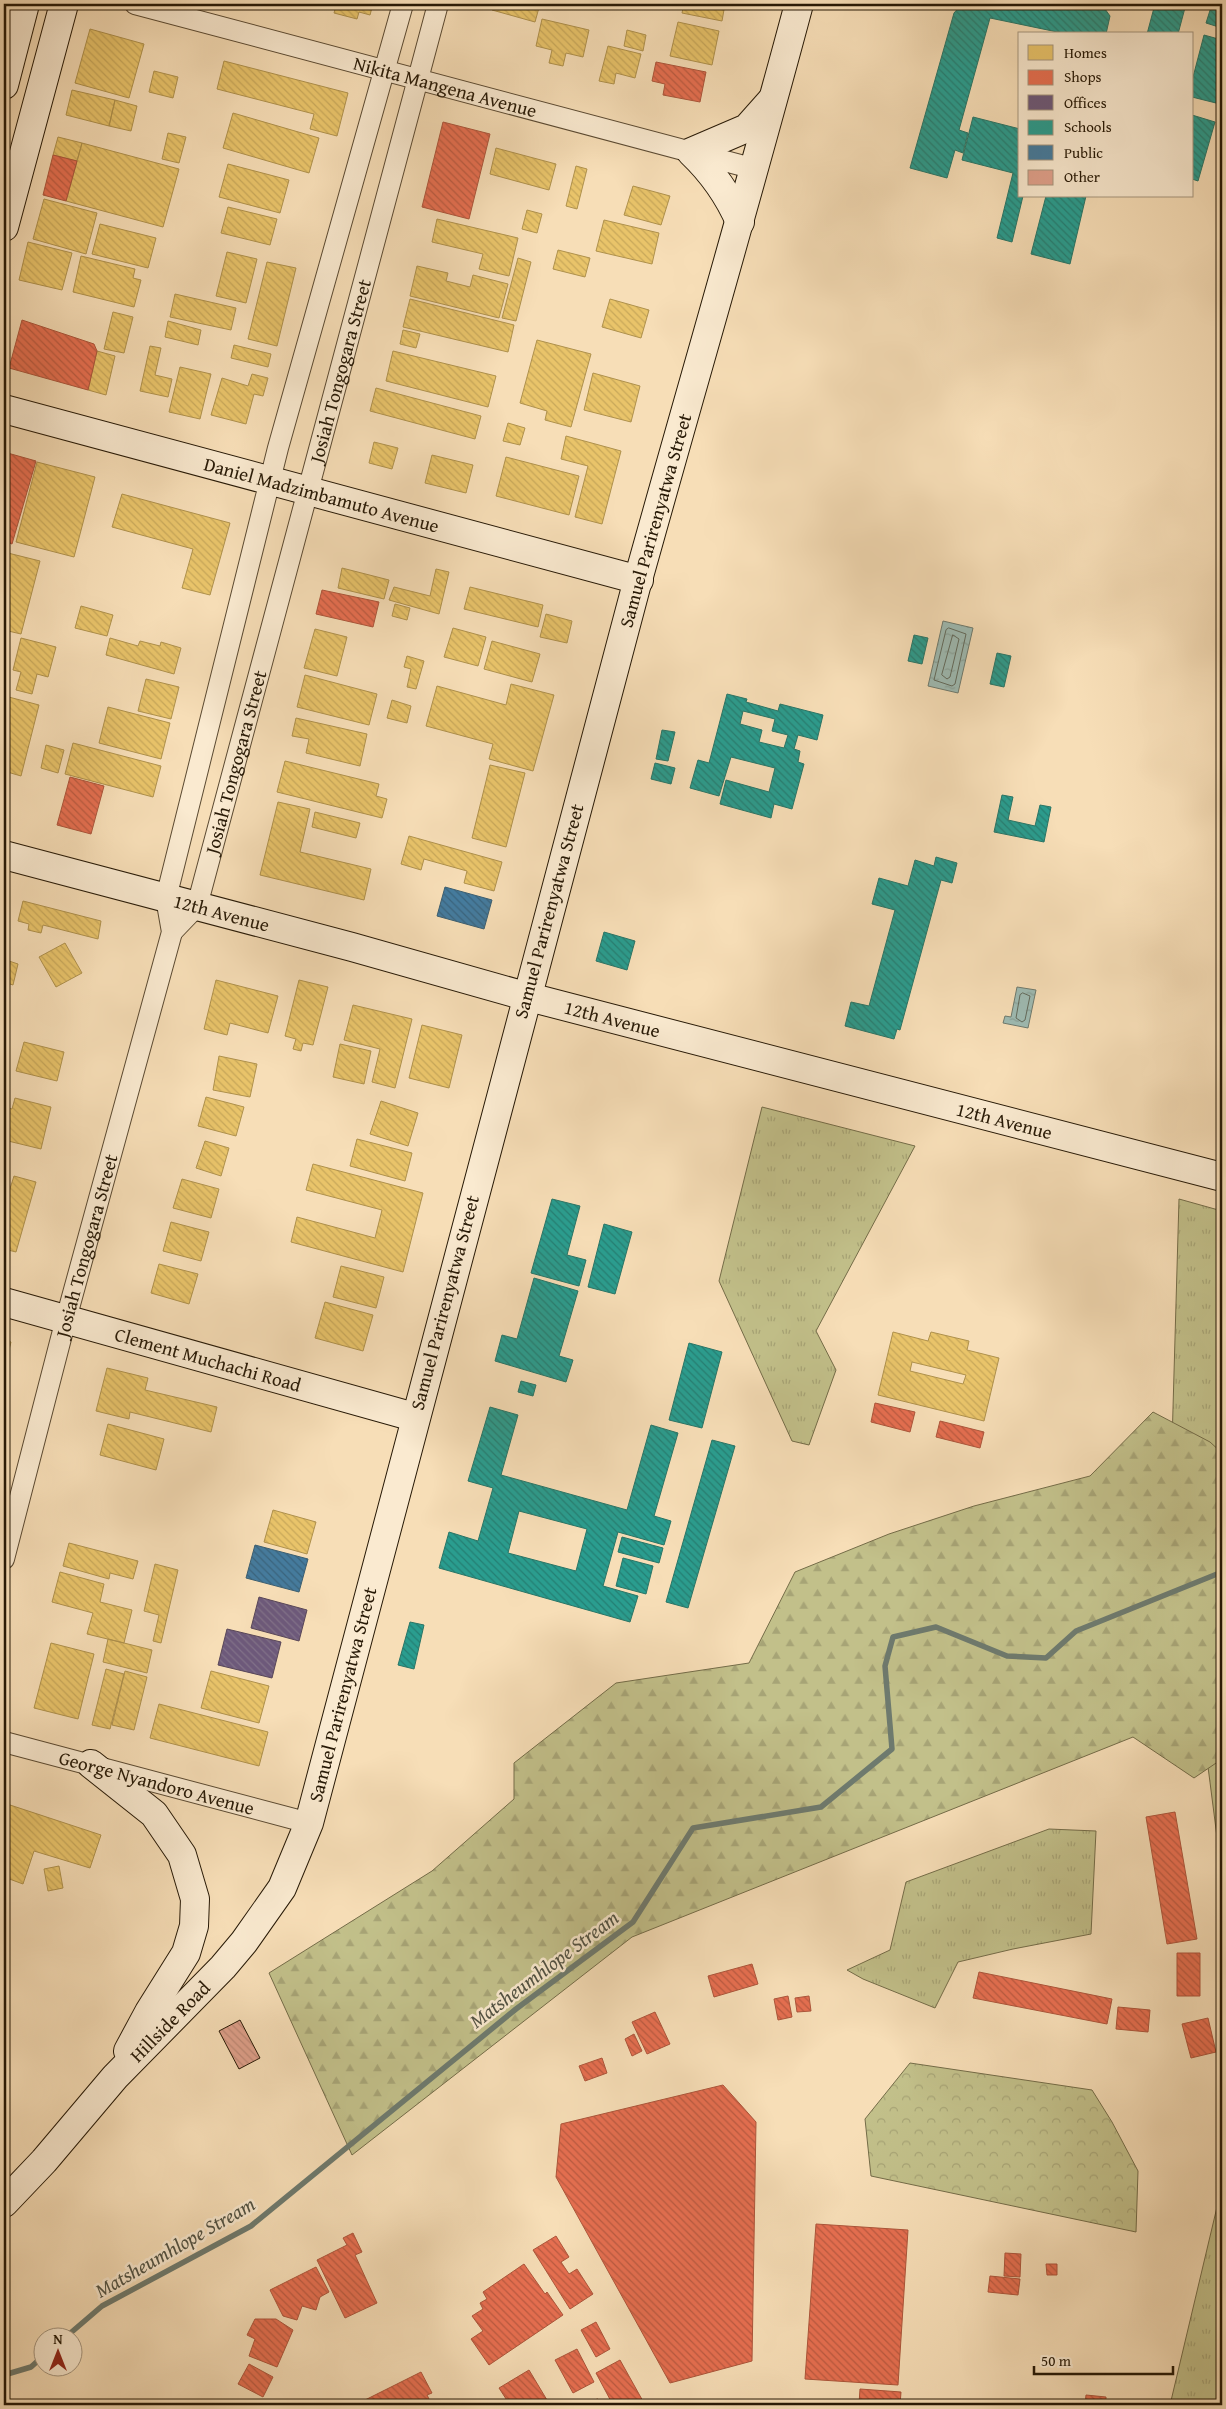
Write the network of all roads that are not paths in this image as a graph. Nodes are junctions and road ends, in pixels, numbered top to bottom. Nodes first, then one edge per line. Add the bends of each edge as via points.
1 (25, 4) edge
2 (64, 4) edge
3 (135, 4) edge
4 (403, 4) edge
5 (438, 4) edge
6 (799, 4) edge
7 (386, 70) junction
8 (418, 78) junction
9 (4, 85) edge
10 (774, 97) junction
11 (691, 152) junction
12 (755, 169) junction
13 (740, 222) junction
14 (4, 227) edge
15 (4, 409) edge
16 (269, 480) junction
17 (307, 490) junction
18 (638, 580) junction
19 (4, 855) edge
20 (166, 898) junction
21 (197, 906) junction
22 (172, 932) junction
23 (525, 996) junction
24 (1222, 1177) edge
25 (4, 1302) edge
26 (66, 1319) junction
27 (414, 1416) junction
28 (4, 1559) edge
29 (4, 1742) edge
30 (91, 1764) junction
31 (309, 1822) junction
32 (115, 2077) junction
33 (4, 2203) edge

1 - 9 street
2 - 14 street
3 - 7 street, Nikita Mangena Avenue
4 - 7 street, Josiah Tongogara Street
5 - 8 street, Josiah Tongogara Street
6 - 10 street, Samuel Parirenyatwa Street
7 - 8 street, Nikita Mangena Avenue
7 - 16 street, Josiah Tongogara Street
8 - 11 street, Nikita Mangena Avenue
8 - 17 street, Josiah Tongogara Street
10 - 11 street via 747,128
10 - 12 street, Samuel Parirenyatwa Street
11 - 12 street, Nikita Mangena Avenue
11 - 13 street via 707,167 728,196
12 - 13 street, Samuel Parirenyatwa Street
13 - 18 street, Samuel Parirenyatwa Street
15 - 16 street, Daniel Madzimbamuto Avenue
16 - 17 street, Daniel Madzimbamuto Avenue
16 - 20 street, Josiah Tongogara Street
17 - 18 street, Daniel Madzimbamuto Avenue
17 - 21 street, Josiah Tongogara Street
18 - 23 street, Samuel Parirenyatwa Street
19 - 20 street, 12th Avenue
20 - 21 street, 12th Avenue
20 - 22 street, Josiah Tongogara Street
21 - 22 street, Josiah Tongogara Street
21 - 23 street, 12th Avenue
22 - 26 street, Josiah Tongogara Street
23 - 24 street, 12th Avenue
23 - 27 street, Samuel Parirenyatwa Street
25 - 26 street, Clement Muchachi Road
26 - 27 street, Clement Muchachi Road
26 - 28 street, Josiah Tongogara Street
27 - 31 street, Samuel Parirenyatwa Street
29 - 30 street, George Nyandoro Avenue
30 - 31 street, George Nyandoro Avenue
30 - 32 street via 154,1814 182,1855 196,1899 194,1926 186,1953 149,2012
31 - 32 street, Hillside Road via 282,1888 244,1942
32 - 33 street, Hillside Road

